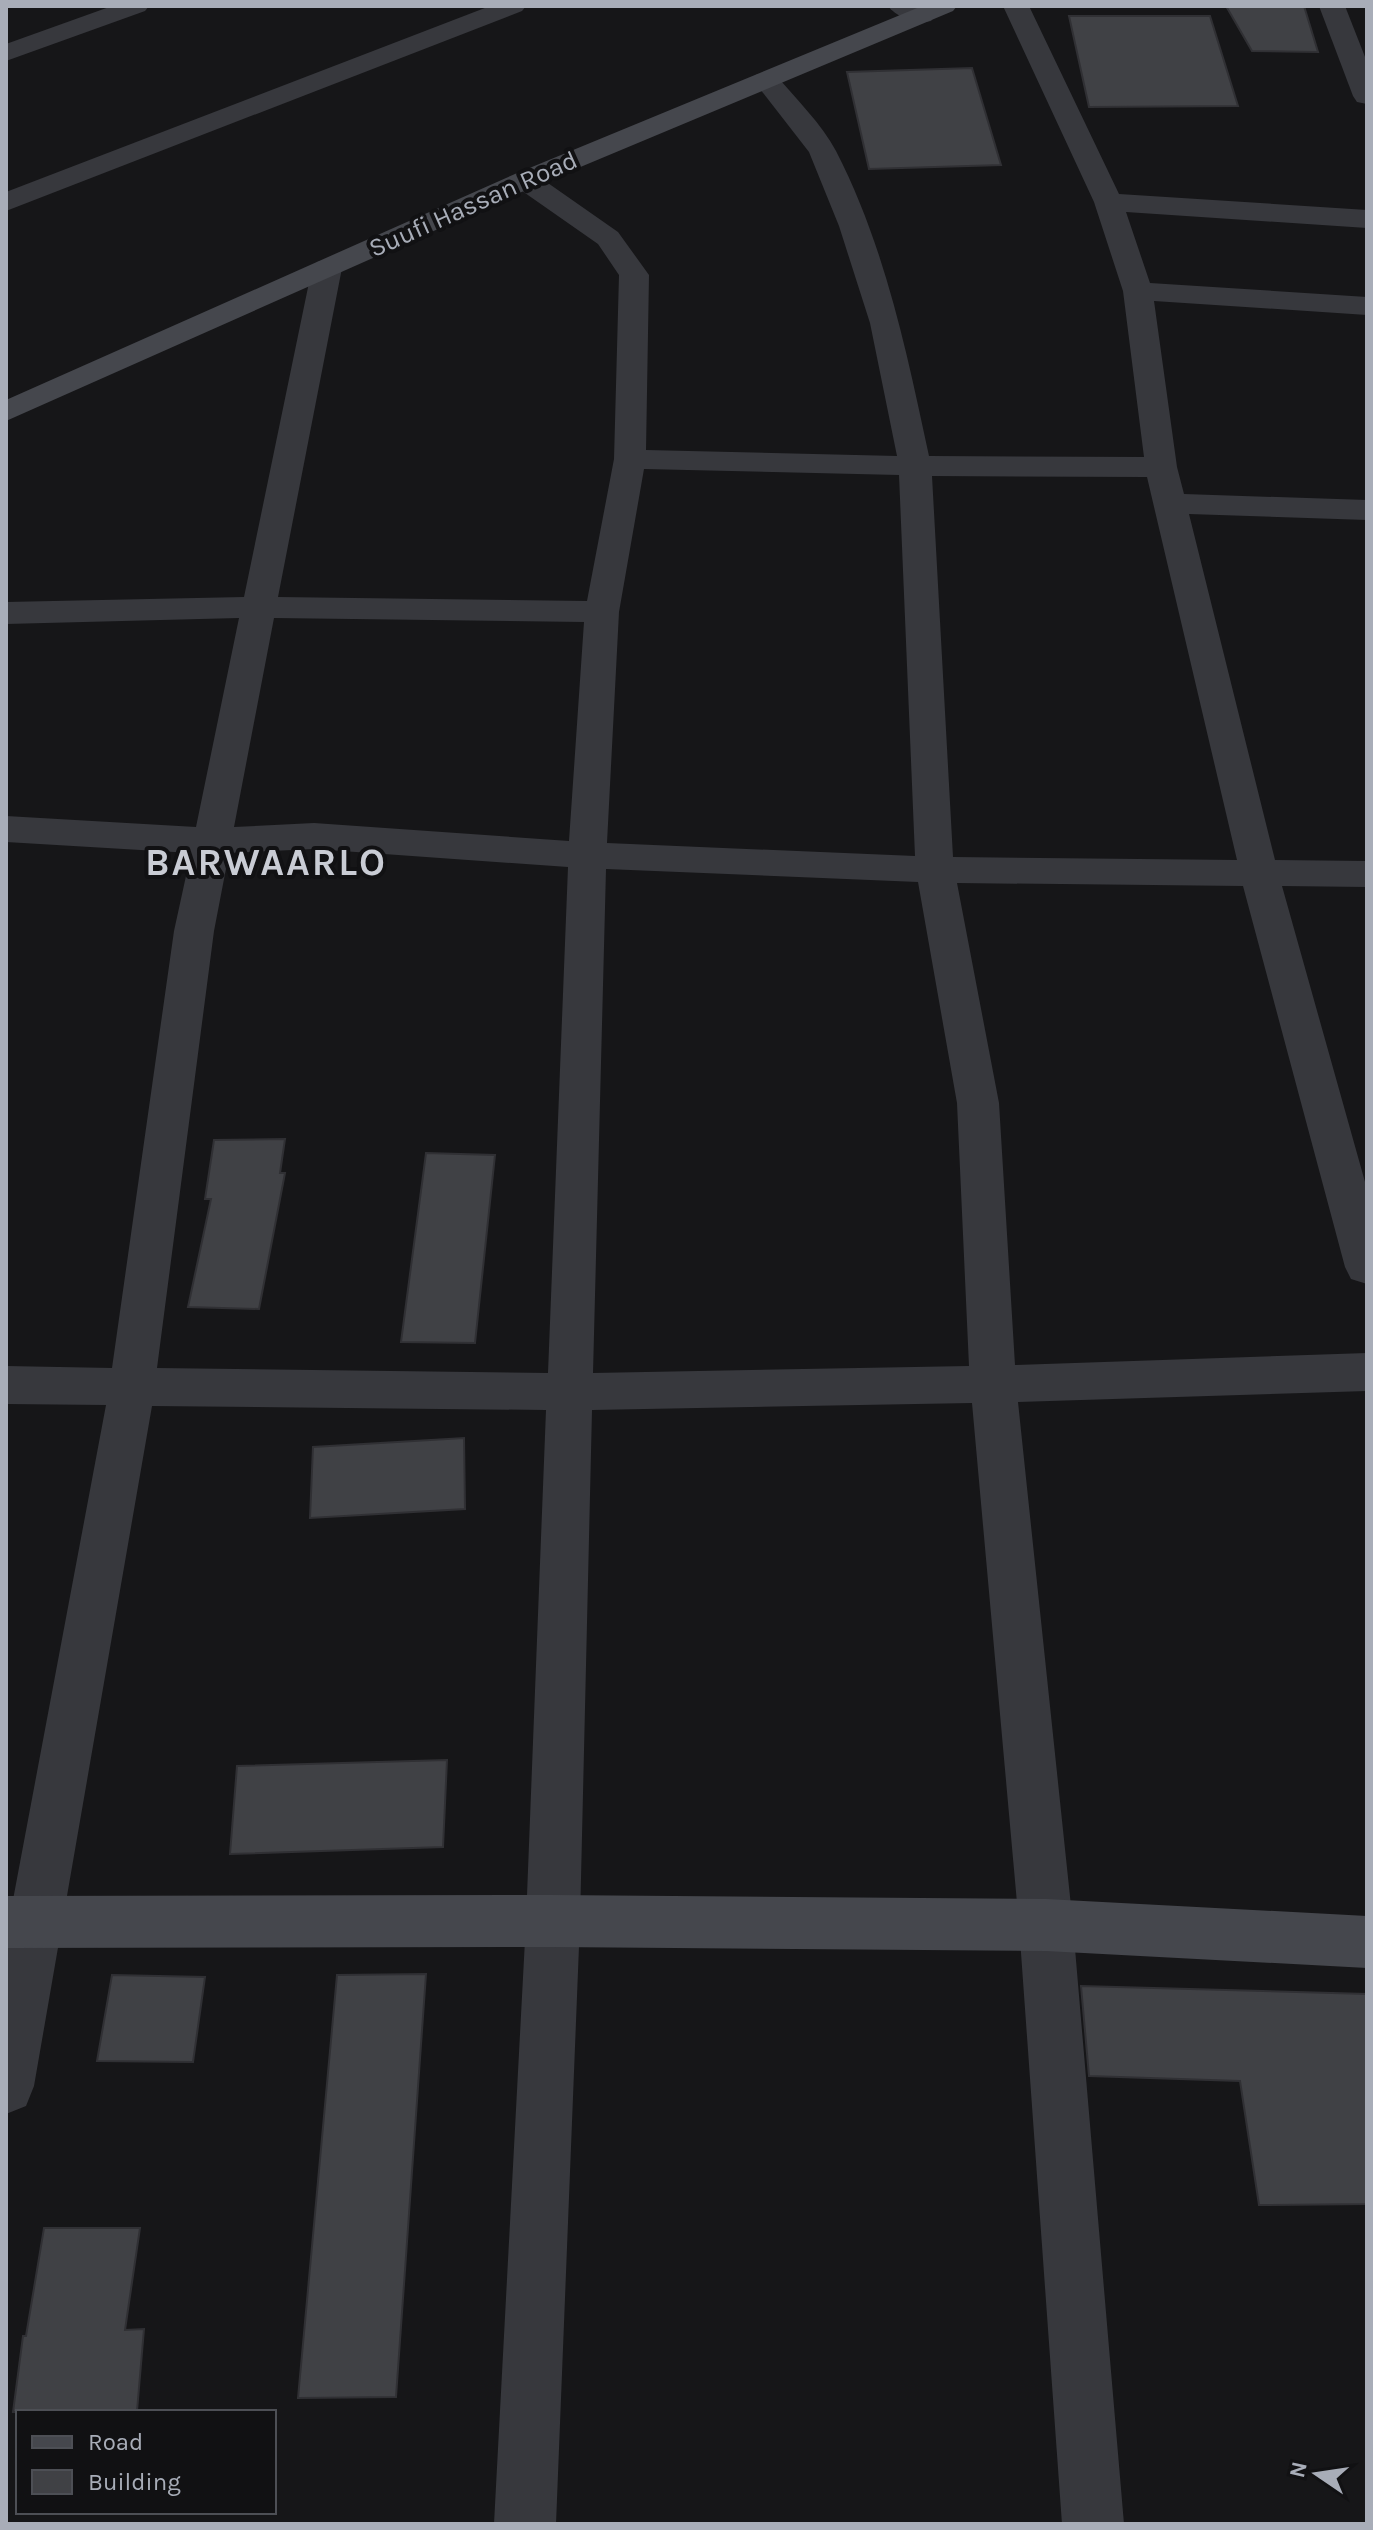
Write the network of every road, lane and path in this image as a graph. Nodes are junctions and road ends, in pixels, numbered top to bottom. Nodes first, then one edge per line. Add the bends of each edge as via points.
1 (136, 6) edge
2 (513, 6) edge
3 (1016, 6) edge
4 (1332, 6) edge
5 (923, 9) edge
6 (6, 53) edge
7 (766, 80) junction
8 (1367, 96) edge
9 (525, 180) junction
10 (6, 202) edge
11 (1108, 202) junction
12 (1367, 219) edge
13 (327, 268) junction
14 (1138, 291) junction
15 (1367, 306) edge
16 (10, 406) edge
17 (630, 459) junction
18 (915, 466) junction
19 (1161, 467) junction
20 (1171, 503) junction
21 (1367, 510) edge
22 (259, 607) junction
23 (602, 612) junction
24 (6, 613) edge
25 (6, 829) edge
26 (211, 841) junction
27 (587, 855) junction
28 (935, 870) junction
29 (1259, 873) junction
30 (1367, 874) edge
31 (1367, 1267) edge
32 (1367, 1372) edge
33 (993, 1384) junction
34 (6, 1385) edge
35 (132, 1387) junction
36 (572, 1392) junction
37 (553, 1921) junction
38 (22, 1922) edge
39 (1046, 1925) junction
40 (1367, 1942) edge
41 (6, 2086) edge
42 (525, 2524) edge
43 (1093, 2524) edge

1 - 6 street
2 - 10 street
3 - 11 street
4 - 8 street
5 - 7 street, Suufi Hassan Road
7 - 9 street, Suufi Hassan Road
7 - 18 street via 822,150 853,226 885,323
9 - 13 street, Suufi Hassan Road
9 - 17 street via 608,238 634,275
11 - 12 street
11 - 14 street
13 - 16 street, Suufi Hassan Road
13 - 22 street
14 - 15 street
14 - 19 street
17 - 18 street
17 - 23 street
18 - 19 street
18 - 28 street
19 - 20 street
20 - 21 street
20 - 29 street
22 - 23 street
22 - 24 street
22 - 26 street
23 - 27 street
25 - 26 street
26 - 27 street via 314,836
26 - 35 street
27 - 28 street
27 - 36 street
28 - 29 street
28 - 33 street via 978,1103
29 - 30 street
29 - 31 street
32 - 33 street
33 - 36 street
33 - 39 street
34 - 35 street
35 - 36 street
35 - 38 street
36 - 37 street
37 - 38 street
37 - 39 street
37 - 42 street
38 - 41 street
39 - 40 street
39 - 43 street

